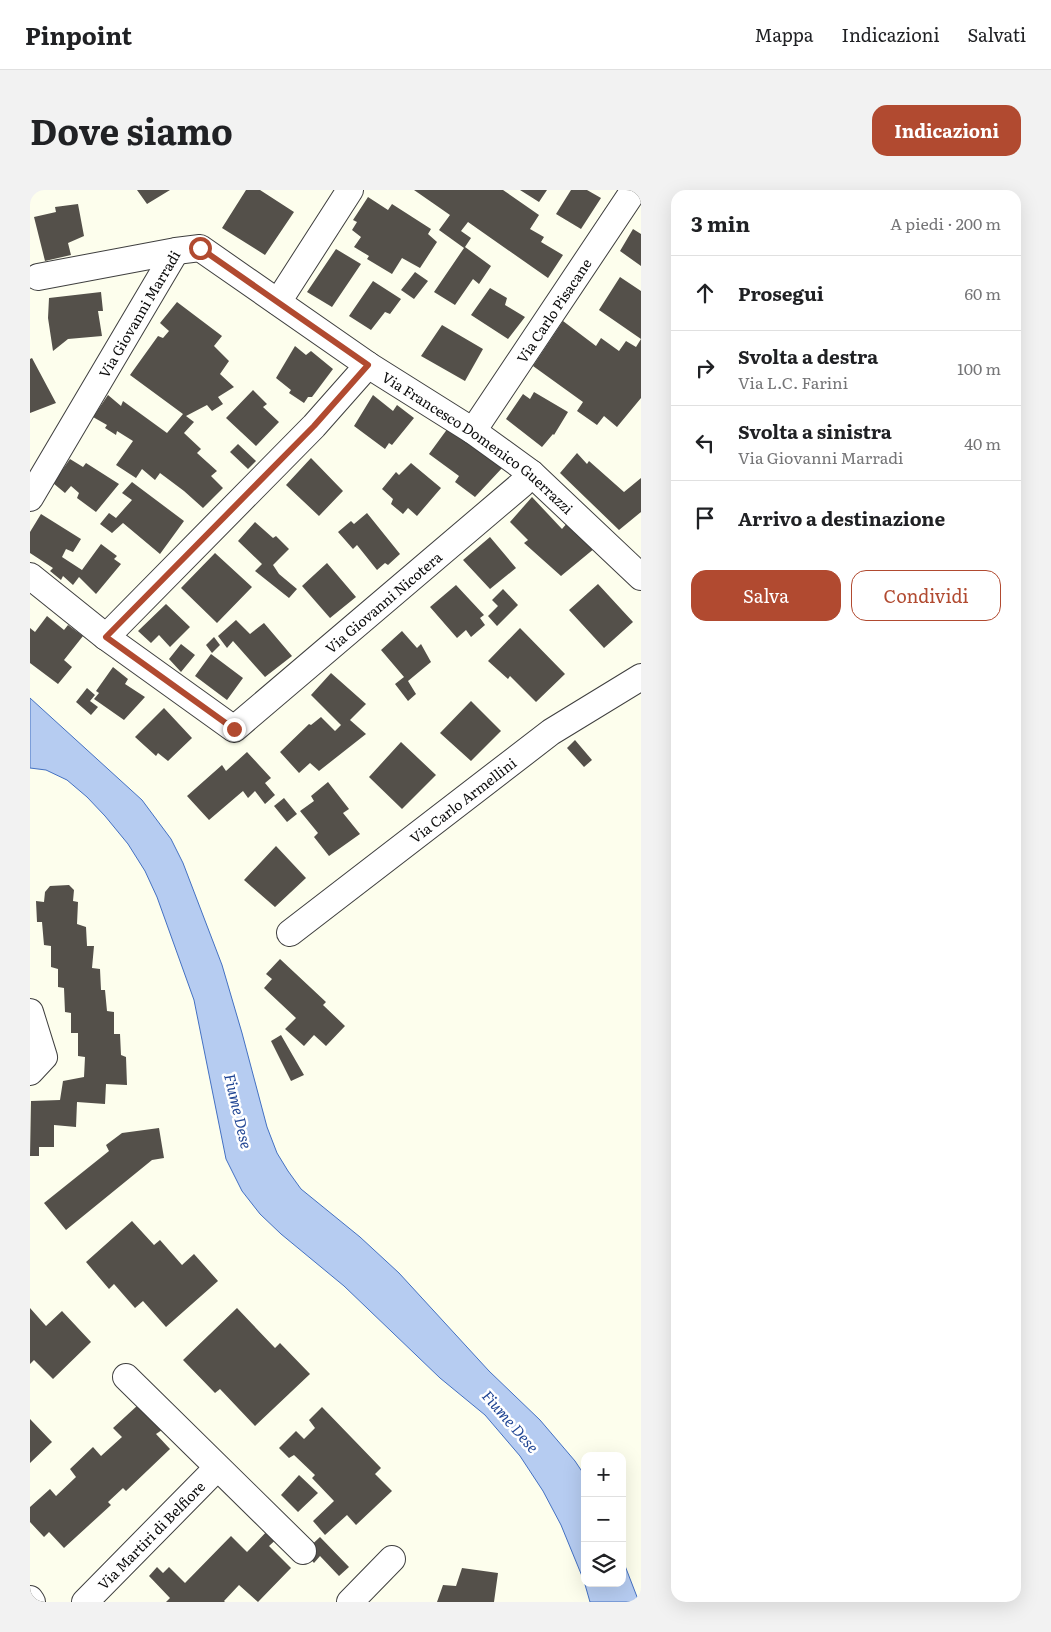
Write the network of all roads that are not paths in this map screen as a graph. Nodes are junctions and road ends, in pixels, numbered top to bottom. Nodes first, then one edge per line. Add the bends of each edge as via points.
1 (350, 190) edge
2 (634, 190) edge
3 (176, 251) junction
4 (38, 277) dead end
5 (278, 302) junction
6 (368, 365) junction
7 (473, 431) junction
8 (532, 473) junction
9 (30, 498) edge
10 (30, 576) edge
11 (641, 577) edge
12 (106, 637) junction
13 (641, 677) edge
14 (290, 933) dead end
15 (30, 1012) edge
16 (30, 1072) edge
17 (126, 1377) dead end
18 (217, 1468) junction
19 (303, 1551) dead end
20 (392, 1559) dead end
21 (85, 1602) edge
22 (350, 1602) edge

1 - 5 street
2 - 7 street, Via Carlo Pisacane
3 - 4 street, Via Giovanni Marradi
3 - 5 street, Via Francesco Domenico Guerrazzi via 200,248
3 - 9 street, Via Giovanni Marradi
5 - 6 street, Via Francesco Domenico Guerrazzi
6 - 7 street, Via Francesco Domenico Guerrazzi
6 - 12 street via 314,426
7 - 8 street, Via Francesco Domenico Guerrazzi
8 - 11 street, Via Francesco Domenico Guerrazzi
8 - 12 street, Via Giovanni Nicotera via 234,729
10 - 12 street
13 - 14 street, Via Carlo Armellini via 552,732
15 - 16 street via 44,1057
17 - 18 street
18 - 19 street
18 - 21 street, Via Martiri di Belfiore
20 - 22 street

